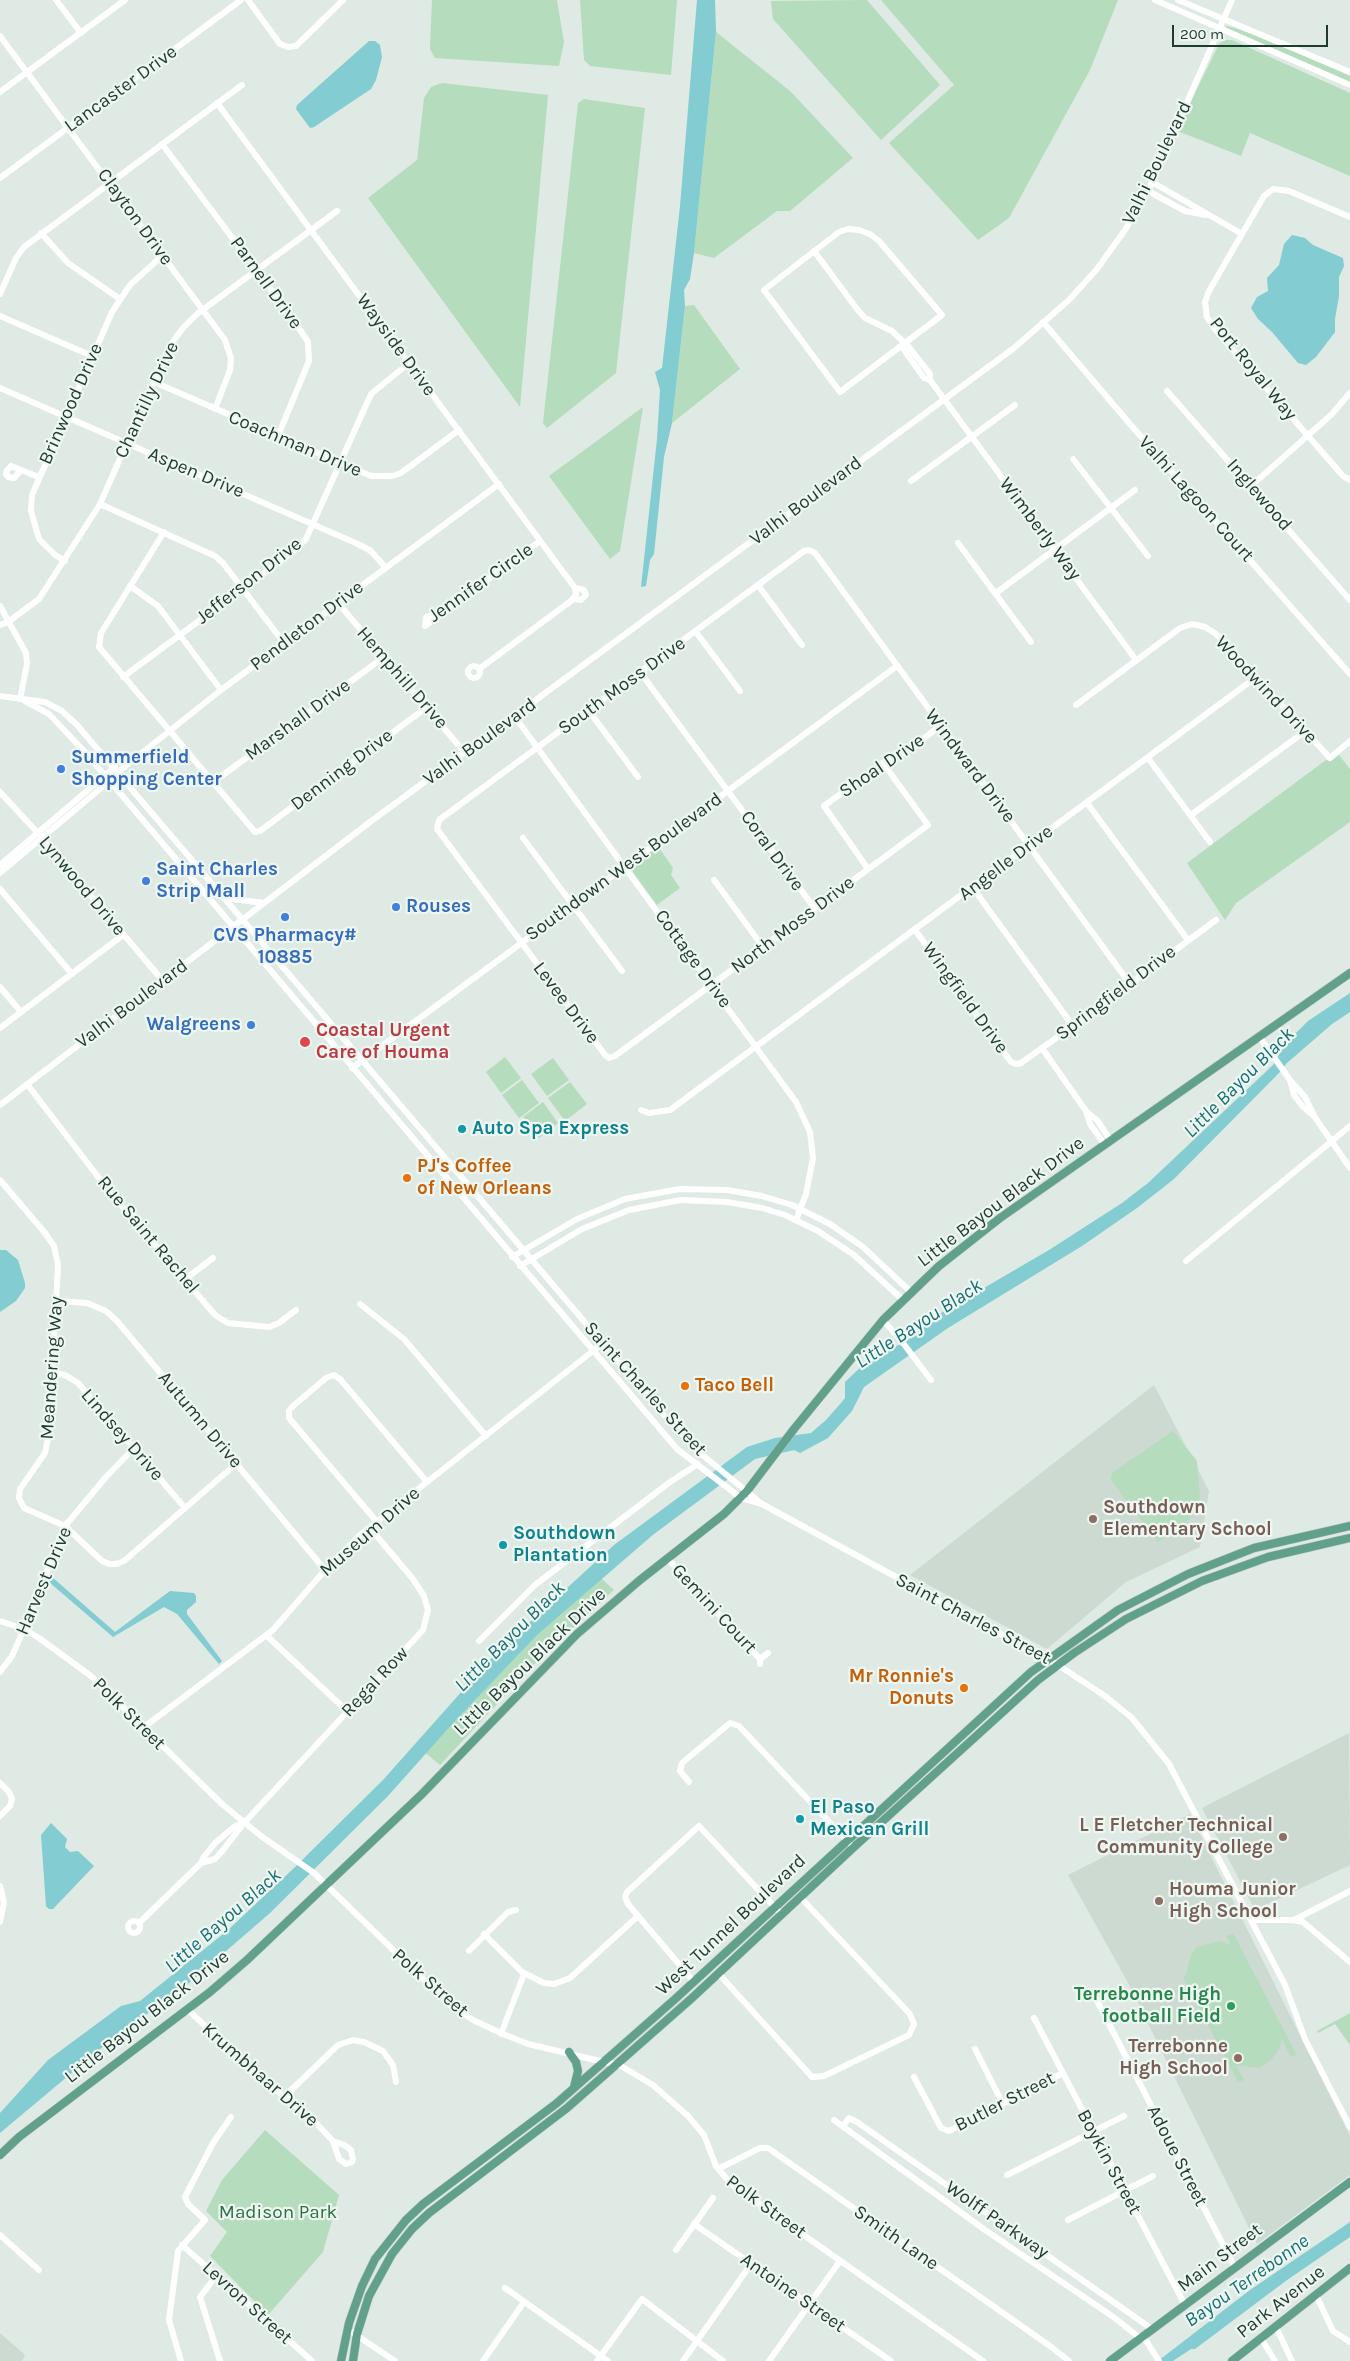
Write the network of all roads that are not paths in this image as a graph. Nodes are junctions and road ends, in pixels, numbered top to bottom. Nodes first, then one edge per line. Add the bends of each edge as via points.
1 (56, 0) edge
2 (125, 0) edge
3 (241, 0) edge
4 (248, 0) edge
5 (343, 0) edge
6 (1155, 0) edge
7 (1178, 0) edge
8 (1232, 0) edge
9 (1224, 18) junction
10 (1220, 28) junction
11 (81, 33) junction
12 (0, 36) edge
13 (27, 72) junction
14 (1350, 72) edge
15 (242, 84) dead end
16 (1350, 85) edge
17 (0, 92) edge
18 (217, 103) junction
19 (68, 127) junction
20 (162, 144) junction
21 (0, 178) edge
22 (1152, 182) junction
23 (109, 183) junction
24 (1148, 191) junction
25 (337, 211) dead end
26 (1210, 216) junction
27 (1350, 217) edge
28 (311, 230) junction
29 (41, 233) junction
30 (1242, 234) junction
31 (814, 251) junction
32 (163, 255) junction
33 (257, 270) junction
34 (0, 294) edge
35 (120, 299) junction
36 (203, 310) junction
37 (0, 316) edge
38 (1043, 322) junction
39 (904, 344) junction
40 (92, 356) junction
41 (409, 363) junction
42 (154, 382) junction
43 (0, 388) edge
44 (1167, 390) dead end
45 (1350, 394) edge
46 (944, 399) junction
47 (1015, 405) dead end
48 (215, 409) junction
49 (65, 416) junction
50 (459, 430) junction
51 (278, 436) junction
52 (1308, 436) junction
53 (972, 438) junction
54 (127, 443) junction
55 (1073, 459) dead end
56 (340, 463) junction
57 (21, 470) dead end
58 (39, 478) junction
59 (1350, 480) edge
60 (911, 481) dead end
61 (499, 484) junction
62 (1251, 486) junction
63 (1135, 490) dead end
64 (100, 504) junction
65 (1110, 508) junction
66 (313, 524) junction
67 (164, 532) junction
68 (540, 541) junction
69 (958, 543) dead end
70 (1055, 549) junction
71 (809, 550) joint
72 (1148, 556) dead end
73 (65, 561) junction
74 (386, 568) junction
75 (758, 585) junction
76 (130, 586) junction
77 (243, 588) junction
78 (575, 588) junction
79 (996, 593) junction
80 (574, 599) junction
81 (1350, 600) edge
82 (338, 603) junction
83 (0, 606) edge
84 (8, 622) junction
85 (0, 625) edge
86 (425, 626) dead end
87 (696, 632) junction
88 (180, 634) junction
89 (1031, 642) dead end
90 (284, 644) junction
91 (802, 645) dead end
92 (384, 657) junction
93 (1136, 660) junction
94 (897, 666) junction
95 (479, 669) dead end
96 (640, 672) junction
97 (1350, 674) edge
98 (123, 677) junction
99 (1255, 678) junction
100 (221, 690) junction
101 (740, 691) dead end
102 (0, 696) edge
103 (20, 699) junction
104 (1076, 705) dead end
105 (427, 707) junction
106 (589, 710) junction
107 (515, 717) junction
108 (78, 724) junction
109 (940, 726) junction
110 (168, 730) junction
111 (66, 732) junction
112 (1304, 732) junction
113 (1350, 741) edge
114 (537, 748) junction
115 (465, 753) junction
116 (1148, 758) junction
117 (883, 763) junction
118 (117, 771) junction
119 (638, 776) dead end
120 (107, 779) junction
121 (212, 783) junction
122 (728, 791) junction
123 (0, 792) edge
124 (1087, 803) junction
125 (1190, 815) junction
126 (437, 824) joint
127 (40, 836) junction
128 (523, 838) dead end
129 (1210, 842) dead end
130 (1030, 846) junction
131 (0, 865) edge
132 (625, 866) junction
133 (868, 869) junction
134 (0, 873) edge
135 (714, 880) dead end
136 (973, 888) junction
137 (0, 889) edge
138 (224, 898) junction
139 (264, 903) junction
140 (573, 904) junction
141 (815, 909) junction
142 (243, 920) junction
143 (1216, 920) dead end
144 (233, 928) junction
145 (915, 930) junction
146 (123, 935) junction
147 (1188, 940) junction
148 (521, 943) junction
149 (763, 947) junction
150 (622, 971) dead end
151 (1350, 972) edge
152 (72, 974) junction
153 (163, 981) junction
154 (1130, 984) junction
155 (712, 985) junction
156 (0, 987) edge
157 (21, 1012) junction
158 (1073, 1026) junction
159 (0, 1028) edge
160 (1259, 1036) junction
161 (757, 1046) junction
162 (1042, 1048) junction
163 (610, 1058) joint
164 (363, 1060) junction
165 (1016, 1064) joint
166 (352, 1068) junction
167 (27, 1084) junction
168 (0, 1105) edge
169 (641, 1110) dead end
170 (1350, 1126) edge
171 (1330, 1140) junction
172 (1108, 1143) junction
173 (1350, 1168) edge
174 (0, 1180) edge
175 (800, 1209) junction
176 (796, 1220) junction
177 (524, 1250) junction
178 (512, 1257) junction
179 (213, 1258) dead end
180 (531, 1259) junction
181 (1186, 1261) dead end
182 (520, 1266) junction
183 (184, 1280) junction
184 (911, 1292) junction
185 (902, 1300) junction
186 (57, 1301) junction
187 (360, 1304) dead end
188 (296, 1310) dead end
189 (883, 1320) junction
190 (603, 1343) junction
191 (592, 1351) junction
192 (53, 1374) junction
193 (931, 1380) dead end
194 (486, 1436) junction
195 (134, 1448) junction
196 (236, 1463) junction
197 (698, 1464) junction
198 (427, 1482) junction
199 (744, 1494) junction
200 (185, 1508) junction
201 (377, 1522) junction
202 (65, 1526) junction
203 (1350, 1526) edge
204 (370, 1528) junction
205 (1350, 1538) edge
206 (668, 1559) junction
207 (325, 1570) junction
208 (0, 1621) edge
209 (24, 1629) junction
210 (267, 1636) junction
211 (478, 1641) dead end
212 (768, 1653) dead end
213 (1048, 1659) junction
214 (1058, 1665) junction
215 (0, 1672) edge
216 (348, 1712) junction
217 (144, 1727) junction
218 (689, 1782) dead end
219 (0, 1783) edge
220 (0, 1816) edge
221 (244, 1823) junction
222 (846, 1841) junction
223 (212, 1847) junction
224 (854, 1847) junction
225 (219, 1854) junction
226 (201, 1863) junction
227 (326, 1884) junction
228 (0, 1886) edge
229 (1350, 1891) edge
230 (801, 1898) junction
231 (775, 1907) junction
232 (516, 1910) dead end
233 (782, 1915) junction
234 (638, 1916) junction
235 (1252, 1920) junction
236 (1294, 1920) junction
237 (0, 1922) edge
238 (139, 1923) dead end
239 (484, 1934) junction
240 (469, 1951) dead end
241 (1350, 1962) edge
242 (524, 1974) junction
243 (719, 1974) junction
244 (694, 1982) junction
245 (1092, 1991) dead end
246 (187, 2009) junction
247 (1034, 2018) dead end
248 (501, 2034) junction
249 (975, 2049) dead end
250 (569, 2052) junction
251 (605, 2061) junction
252 (617, 2064) junction
253 (1063, 2073) junction
254 (914, 2077) dead end
255 (396, 2082) dead end
256 (573, 2089) junction
257 (284, 2097) junction
258 (1003, 2104) junction
259 (1124, 2116) dead end
260 (231, 2117) dead end
261 (834, 2120) dead end
262 (843, 2126) junction
263 (525, 2127) junction
264 (1350, 2127) edge
265 (1094, 2132) junction
266 (532, 2136) junction
267 (333, 2142) dead end
268 (2, 2152) edge
269 (718, 2169) junction
270 (1007, 2175) dead end
271 (1152, 2176) dead end
272 (1350, 2182) edge
273 (1124, 2190) junction
274 (713, 2198) dead end
275 (1068, 2220) dead end
276 (694, 2224) junction
277 (0, 2235) edge
278 (182, 2245) junction
279 (676, 2250) dead end
280 (840, 2261) junction
281 (751, 2264) junction
282 (1235, 2268) junction
283 (1350, 2268) edge
284 (39, 2270) dead end
285 (216, 2276) junction
286 (505, 2288) dead end
287 (1316, 2295) junction
288 (524, 2302) junction
289 (809, 2305) junction
290 (1185, 2305) junction
291 (1119, 2306) junction
292 (1112, 2316) junction
293 (1276, 2327) junction
294 (347, 2329) junction
295 (1152, 2329) junction
296 (357, 2334) junction
297 (1142, 2337) junction
298 (1261, 2338) junction
299 (696, 2342) junction
300 (1350, 2342) edge
301 (599, 2358) edge
302 (1157, 2358) edge
303 (181, 2361) edge
304 (220, 2361) edge
305 (312, 2361) edge
306 (341, 2361) edge
307 (352, 2361) edge
308 (395, 2361) edge
309 (483, 2361) edge
310 (608, 2361) edge
311 (683, 2361) edge
312 (723, 2361) edge
313 (769, 2361) edge
314 (891, 2361) edge
315 (982, 2361) edge
316 (1069, 2361) edge
317 (1110, 2361) edge
318 (1232, 2361) edge
319 (1275, 2361) edge
320 (1292, 2361) edge

1 - 11 street
2 - 11 street
3 - 19 street, Lancaster Drive
4 - 5 street via 280,44 288,47 296,46
6 - 10 street
7 - 9 street
8 - 9 street, Valhi Boulevard
9 - 10 street, Valhi Boulevard
9 - 14 street
10 - 16 street
10 - 22 street, Valhi Boulevard
11 - 13 street
12 - 13 street, Clayton Drive
13 - 17 street
13 - 19 street, Clayton Drive
15 - 18 street
18 - 20 street
18 - 28 street, Wayside Drive
19 - 21 street, Lancaster Drive
19 - 23 street, Clayton Drive
20 - 23 street
20 - 33 street, Parnell Drive
22 - 24 street, Valhi Boulevard
22 - 26 street
23 - 29 street
23 - 32 street, Clayton Drive
24 - 26 street via 1185,211
24 - 38 street, Valhi Boulevard via 1097,269 1069,300
25 - 28 street, Chantilly Drive
26 - 30 street
27 - 30 street, Port Royal Way via 1289,191 1273,189 1264,196
28 - 33 street, Chantilly Drive
28 - 41 street, Wayside Drive
29 - 34 street via 24,246
29 - 35 street via 68,263
30 - 52 street, Port Royal Way via 1209,291 1205,302 1208,316 1214,328
31 - 39 street via 865,318 892,331
31 - 39 street via 839,232 859,230 870,234 885,248 942,315
31 - 39 street via 764,290 840,392
32 - 35 street, Brinwood Drive via 141,273
32 - 36 street, Clayton Drive
33 - 36 street, Chantilly Drive
33 - 51 street, Parnell Drive via 306,337 310,349 307,368
35 - 40 street, Brinwood Drive
36 - 42 street, Chantilly Drive via 175,338
36 - 48 street, Clayton Drive via 225,340 231,358 227,381
37 - 40 street
38 - 46 street, Valhi Boulevard via 1014,348
38 - 97 street, Valhi Lagoon Court
39 - 46 street, Wimberly Way via 904,350 924,378 930,380
40 - 49 street, Brinwood Drive
41 - 50 street, Wayside Drive
41 - 56 street, Jefferson Drive via 371,394
42 - 48 street, Coachman Drive
42 - 54 street, Chantilly Drive
43 - 49 street, Aspen Drive
44 - 62 street, Inglewood
45 - 52 street
46 - 53 street, Wimberly Way
46 - 107 street, Valhi Boulevard
47 - 53 street
48 - 51 street, Coachman Drive
49 - 54 street, Aspen Drive
49 - 58 street, Brinwood Drive
50 - 56 street, Coachman Drive via 392,476 371,476
50 - 61 street, Wayside Drive
51 - 56 street, Coachman Drive
52 - 59 street, Port Royal Way
52 - 62 street
53 - 60 street
53 - 70 street, Wimberly Way
54 - 64 street, Chantilly Drive
54 - 66 street, Aspen Drive
55 - 65 street
56 - 66 street, Jefferson Drive
57 - 58 street
58 - 73 street, Brinwood Drive via 31,506 36,530 44,545
61 - 68 street, Wayside Drive
61 - 74 street, Pendleton Drive
62 - 81 street, Inglewood
63 - 65 street
64 - 67 street
64 - 73 street, Chantilly Drive
65 - 70 street
65 - 72 street
66 - 74 street, Aspen Drive via 371,551
66 - 77 street, Jefferson Drive via 306,539 295,550
67 - 76 street
67 - 77 street via 214,556
68 - 78 street, Wayside Drive
68 - 86 street, Jennifer Circle
69 - 79 street
70 - 79 street
70 - 93 street, Wimberly Way
71 - 75 street, South Moss Drive
71 - 94 street, Windward Drive
73 - 84 street, Chantilly Drive via 39,599
74 - 82 street, Pendleton Drive
75 - 87 street, South Moss Drive
75 - 91 street
76 - 88 street via 158,606
76 - 98 street via 98,642 100,651
77 - 88 street, Jefferson Drive
77 - 90 street
78 - 80 street
78 - 80 street via 584,590 586,595 581,600
79 - 89 street
80 - 95 street
82 - 90 street, Pendleton Drive
82 - 92 street, Hemphill Drive
83 - 84 street
84 - 85 street, Chantilly Drive
84 - 103 street via 26,654
87 - 96 street, South Moss Drive
87 - 101 street
88 - 98 street, Jefferson Drive
88 - 100 street
90 - 100 street, Pendleton Drive
92 - 105 street, Hemphill Drive
92 - 121 street, Marshall Drive
93 - 99 street, Woodwind Drive via 1180,628 1192,624 1206,627 1216,634
93 - 104 street, Woodwind Drive
94 - 109 street, Windward Drive
94 - 122 street, Southdown West Boulevard
96 - 106 street, South Moss Drive
96 - 122 street, Coral Drive
98 - 110 street
99 - 112 street, Woodwind Drive
99 - 116 street, Angelle Drive
100 - 110 street, Pendleton Drive
102 - 103 street, Saint Charles Street
103 - 108 street, Saint Charles Street via 45,702
103 - 111 street, Saint Charles Street via 49,714
105 - 115 street, Hemphill Drive
105 - 121 street, Denning Drive via 260,831 255,832
106 - 114 street, South Moss Drive
106 - 119 street
107 - 114 street, Cottage Drive
107 - 115 street, Valhi Boulevard
108 - 111 street
108 - 118 street, Saint Charles Street
109 - 117 street, Shoal Drive
109 - 130 street, Windward Drive
110 - 118 street, Pendleton Drive
110 - 121 street
111 - 120 street, Saint Charles Street
112 - 113 street, Woodwind Drive via 1330,758
112 - 125 street
114 - 126 street, South Moss Drive
114 - 132 street, Cottage Drive
115 - 139 street, Valhi Boulevard
116 - 124 street, Angelle Drive
116 - 125 street
117 - 133 street, Shoal Drive via 824,806
117 - 133 street, North Moss Drive via 928,826
118 - 120 street, Pendleton Drive
118 - 138 street, Saint Charles Street
120 - 127 street, Pendleton Drive
120 - 144 street, Saint Charles Street
122 - 132 street, Southdown West Boulevard
122 - 141 street, Coral Drive
123 - 127 street, Lynwood Drive
124 - 130 street, Angelle Drive
124 - 147 street
125 - 129 street
126 - 148 street, Levee Drive via 437,829
127 - 131 street
127 - 134 street
127 - 146 street, Lynwood Drive
128 - 140 street
130 - 136 street, Angelle Drive
130 - 154 street, Windward Drive
132 - 140 street, Southdown West Boulevard
132 - 155 street, Cottage Drive
133 - 141 street, North Moss Drive
135 - 149 street
136 - 145 street, Angelle Drive
136 - 158 street
137 - 152 street
138 - 139 street
138 - 142 street, Saint Charles Street
139 - 142 street, Valhi Boulevard
140 - 148 street, Southdown West Boulevard
140 - 150 street
141 - 149 street, North Moss Drive
142 - 144 street, Valhi Boulevard
142 - 164 street, Saint Charles Street
143 - 147 street, Springfield Drive
144 - 153 street, Valhi Boulevard
144 - 166 street, Saint Charles Street
145 - 161 street, Angelle Drive
145 - 165 street, Wingfield Drive via 1011,1062
146 - 152 street
146 - 153 street, Lynwood Drive
147 - 154 street, Springfield Drive
148 - 163 street, Levee Drive via 604,1055
148 - 164 street, Southdown West Boulevard
149 - 155 street, North Moss Drive
151 - 160 main road, Little Bayou Black Drive
152 - 157 street
153 - 167 street, Valhi Boulevard
154 - 158 street, Springfield Drive
155 - 161 street, Cottage Drive
155 - 163 street, North Moss Drive
156 - 157 street
157 - 159 street
158 - 162 street, Springfield Drive
160 - 171 street via 1285,1071 1294,1095
160 - 172 main road, Little Bayou Black Drive
161 - 169 street, Angelle Drive via 670,1110 650,1113
161 - 175 street, Cottage Drive via 796,1102 810,1132 813,1167
162 - 165 street, Springfield Drive
162 - 172 street via 1086,1111 1090,1124
164 - 166 street, Southdown West Boulevard
164 - 177 street, Saint Charles Street
166 - 178 street, Saint Charles Street
167 - 168 street, Valhi Boulevard
167 - 183 street, Rue Saint Rachel via 105,1186
170 - 171 street
171 - 173 street
171 - 181 street
172 - 184 main road, Little Bayou Black Drive via 966,1243
174 - 186 street, Meandering Way via 54,1246 58,1265
175 - 176 street, Cottage Drive
175 - 177 street via 762,1196 727,1190 665,1191 626,1199 596,1210
175 - 184 street via 830,1224 863,1247
176 - 180 street via 762,1208 727,1202 666,1202 599,1221
176 - 185 street via 854,1255
177 - 178 street
177 - 180 street, Saint Charles Street
178 - 182 street, Saint Charles Street
179 - 183 street
180 - 182 street
180 - 190 street, Saint Charles Street
182 - 191 street, Saint Charles Street
183 - 188 street, Rue Saint Rachel via 215,1315 228,1323 269,1327
184 - 185 main road, Little Bayou Black Drive
185 - 189 main road, Little Bayou Black Drive
186 - 192 street, Meandering Way
186 - 196 street, Autumn Drive via 87,1304 112,1315
187 - 194 street via 404,1339
189 - 193 street
189 - 199 main road, Little Bayou Black Drive
190 - 191 street, Museum Drive
190 - 199 street, Saint Charles Street via 683,1437
191 - 194 street, Museum Drive
191 - 197 street, Saint Charles Street via 677,1449
192 - 195 street, Lindsey Drive via 65,1375 78,1384
192 - 202 street, Meandering Way via 45,1453 22,1485 19,1498 27,1510
194 - 198 street, Museum Drive
195 - 200 street, Lindsey Drive
195 - 202 street, Harvest Drive
196 - 200 street, Meandering Way
196 - 207 street, Autumn Drive
197 - 199 street, Saint Charles Street via 729,1488
197 - 211 street via 529,1589
198 - 201 street, Museum Drive
198 - 201 street via 337,1376 326,1378 290,1409 289,1418
199 - 206 main road, Little Bayou Black Drive via 705,1531
199 - 213 street, Saint Charles Street
200 - 202 street, Meandering Way via 124,1561 116,1564 102,1561
201 - 204 street, Museum Drive
202 - 209 street, Harvest Drive
203 - 213 main road, West Tunnel Boulevard via 1254,1548 1188,1574 1118,1610
204 - 207 street, Museum Drive
204 - 216 street, Regal Row via 412,1579 424,1596 428,1610 418,1636
205 - 214 main road, West Tunnel Boulevard via 1268,1557 1202,1581 1126,1619
206 - 212 street, Gemini Court via 760,1661
206 - 227 main road, Little Bayou Black Drive via 577,1634 422,1794
207 - 210 street, Museum Drive
208 - 209 street, Polk Street
209 - 215 street, Harvest Drive via 12,1656
209 - 217 street, Polk Street via 85,1671
210 - 216 street
210 - 217 street, Museum Drive
213 - 214 street, Saint Charles Street
213 - 222 main road, West Tunnel Boulevard
214 - 224 main road, West Tunnel Boulevard
214 - 235 street, Saint Charles Street via 1112,1701 1151,1739 1169,1764
216 - 221 street, Regal Row
217 - 221 street, Polk Street
218 - 222 street via 680,1772 682,1763 730,1723 739,1726
219 - 220 street via 12,1799
221 - 223 street via 235,1826
221 - 225 street
221 - 227 street, Polk Street
222 - 224 street
222 - 231 main road, West Tunnel Boulevard
223 - 225 street
223 - 226 street
224 - 230 main road, West Tunnel Boulevard
225 - 226 street via 215,1859
226 - 238 street
227 - 246 main road, Little Bayou Black Drive via 247,1960
227 - 248 street, Polk Street via 440,1997 473,2020
228 - 237 street via 4,1904
229 - 236 street
230 - 233 main road, West Tunnel Boulevard
230 - 243 street via 910,2014 914,2024 909,2034 824,2076 812,2078
231 - 233 street
231 - 234 street via 699,1826 627,1892 628,1904
231 - 244 main road, West Tunnel Boulevard
232 - 239 street via 508,1912
233 - 243 main road, West Tunnel Boulevard
234 - 242 street via 570,1978 544,1983
234 - 244 street
235 - 236 street
235 - 264 street, Saint Charles Street via 1285,1985 1305,2039
236 - 241 street via 1312,1928
239 - 240 street
239 - 242 street
242 - 248 street
243 - 252 main road, West Tunnel Boulevard
244 - 251 main road, West Tunnel Boulevard
245 - 282 street, Adoue Street
246 - 257 street, Krumbhaar Drive
246 - 268 main road, Little Bayou Black Drive
247 - 253 street, Boykin Street
248 - 250 street, Polk Street via 528,2044
249 - 258 street
250 - 251 street, Polk Street
250 - 256 main road via 578,2071
251 - 252 street, Polk Street
251 - 256 main road, West Tunnel Boulevard
252 - 266 main road, West Tunnel Boulevard
252 - 269 street, Polk Street via 653,2084 688,2116 704,2135
253 - 258 street, Butler Street
253 - 265 street, Boykin Street
254 - 258 street, Butler Street via 941,2128 946,2131 954,2130
255 - 257 street via 393,2065 382,2051 353,2040 338,2045
256 - 263 main road, West Tunnel Boulevard
257 - 267 street, Krumbhaar Drive via 314,2121
259 - 265 street
260 - 278 street via 185,2197 205,2220
261 - 262 street
262 - 291 street, Wolff Parkway via 849,2118 858,2122
262 - 292 street via 985,2230
263 - 266 street
263 - 294 main road, West Tunnel Boulevard via 423,2204 401,2226 367,2273
265 - 270 street
265 - 273 street, Boykin Street
266 - 296 main road, West Tunnel Boulevard via 412,2229 376,2280
269 - 280 street, Polk Street via 732,2184
269 - 316 street, Smith Lane via 760,2148 768,2148
271 - 273 street
272 - 282 main road, Main Street
273 - 275 street
273 - 290 street, Boykin Street
274 - 276 street
276 - 279 street
276 - 281 street, Antoine Street
277 - 284 street
278 - 285 street, Levron Street
278 - 303 street via 178,2251 169,2320
280 - 289 street
280 - 315 street, Polk Street
281 - 289 street, Antoine Street
281 - 299 street
282 - 290 main road, Main Street
283 - 287 main road, Park Avenue
285 - 304 street via 200,2297
285 - 305 street, Levron Street
286 - 288 street
287 - 293 main road, Park Avenue
287 - 300 street via 1333,2331
288 - 301 street
288 - 309 street
289 - 313 street
289 - 314 street, Antoine Street
290 - 295 main road, Main Street
291 - 292 street
291 - 295 street, Wolff Parkway
292 - 297 street
293 - 298 main road, Park Avenue
293 - 320 street
294 - 296 street
294 - 306 main road, West Tunnel Boulevard
295 - 297 main road, Main Street
296 - 307 main road, West Tunnel Boulevard
296 - 308 street
297 - 302 street
297 - 317 main road, Main Street
298 - 318 main road, Park Avenue
298 - 319 street
299 - 301 street via 642,2299
299 - 311 street
299 - 312 street
301 - 310 street

